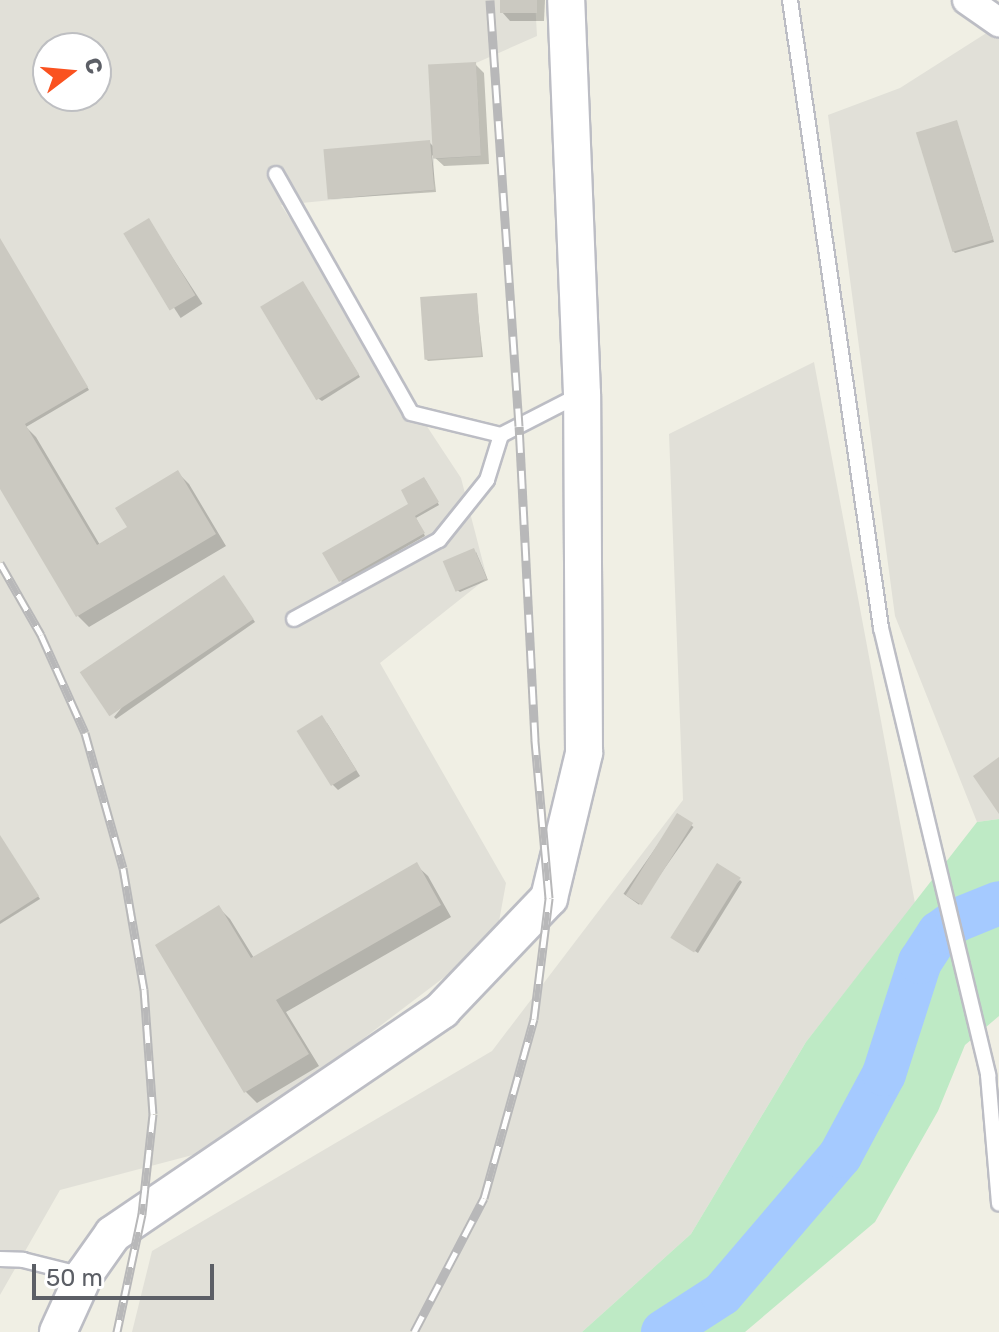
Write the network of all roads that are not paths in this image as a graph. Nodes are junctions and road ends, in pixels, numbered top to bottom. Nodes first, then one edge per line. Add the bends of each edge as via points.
1 (566, 0) edge
2 (790, 0) edge
3 (967, 0) edge
4 (999, 22) edge
5 (276, 174) dead end
6 (582, 394) junction
7 (501, 435) junction
8 (294, 619) dead end
9 (999, 1204) edge
10 (0, 1259) edge
11 (84, 1275) junction
12 (58, 1332) edge

1 - 6 street
2 - 9 lane via 881,628 988,1075
3 - 4 street
5 - 7 lane via 411,413
6 - 7 lane
6 - 11 street via 584,753 549,898 442,1010 113,1234
7 - 8 lane via 487,480 439,540
10 - 11 lane
11 - 12 street

